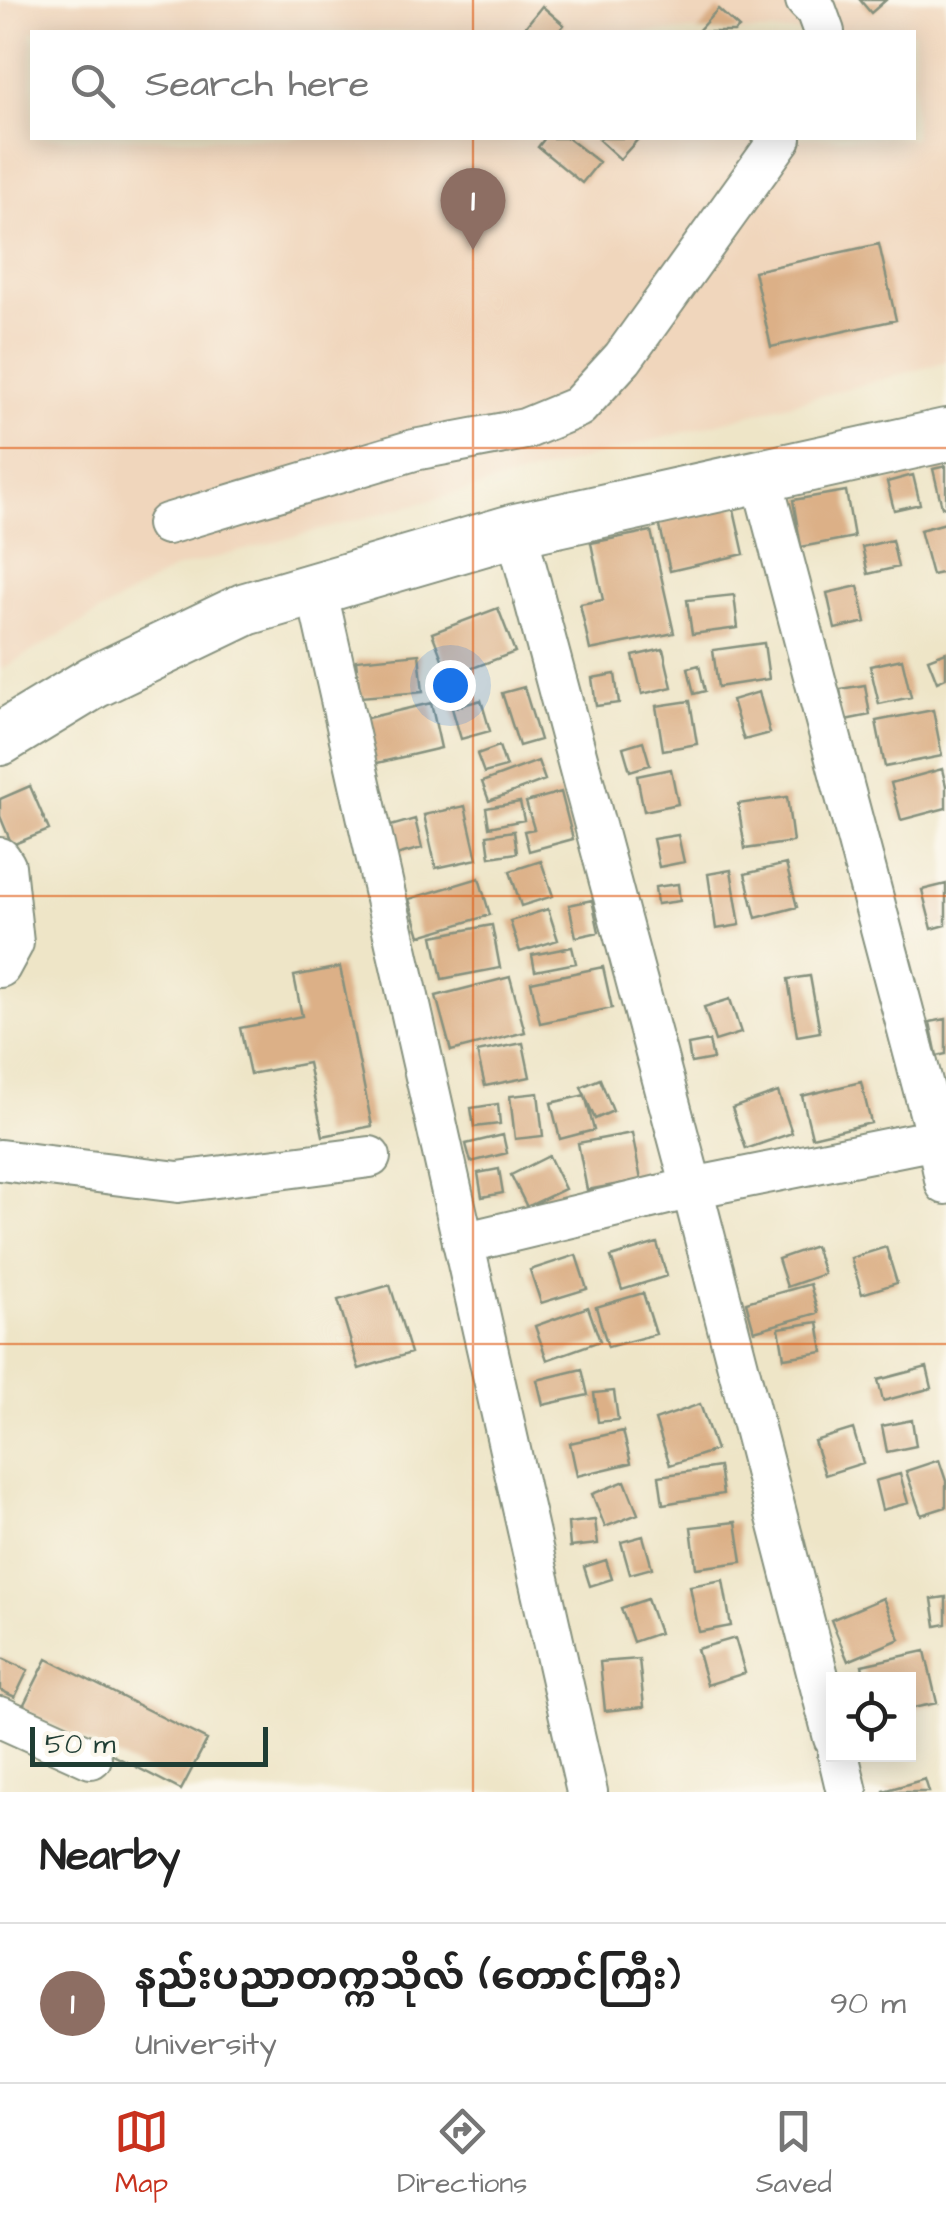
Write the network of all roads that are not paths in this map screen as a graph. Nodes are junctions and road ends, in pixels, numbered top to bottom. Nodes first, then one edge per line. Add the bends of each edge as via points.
1 (806, 0) edge
2 (823, 30) edge
3 (780, 140) edge
4 (946, 435) edge
5 (761, 476) junction
6 (167, 524) dead end
7 (516, 530) junction
8 (316, 588) junction
9 (0, 739) edge
10 (0, 858) edge
11 (0, 968) edge
12 (941, 1138) edge
13 (370, 1157) dead end
14 (0, 1160) edge
15 (946, 1184) edge
16 (692, 1188) junction
17 (463, 1243) junction
18 (826, 1707) edge
19 (0, 1717) edge
20 (90, 1758) dead end
21 (840, 1762) edge
22 (587, 1792) edge
23 (848, 1792) edge

1 - 2 street
3 - 6 street via 623,358 578,406 525,429 414,450
4 - 5 main road
5 - 7 main road
5 - 12 street
7 - 8 main road
7 - 16 street
8 - 9 main road via 246,609 94,682
8 - 17 street
10 - 11 street via 13,943
12 - 15 street
12 - 16 street
13 - 14 street via 178,1182
16 - 17 street
16 - 18 street
17 - 22 street
19 - 20 street
21 - 23 street

